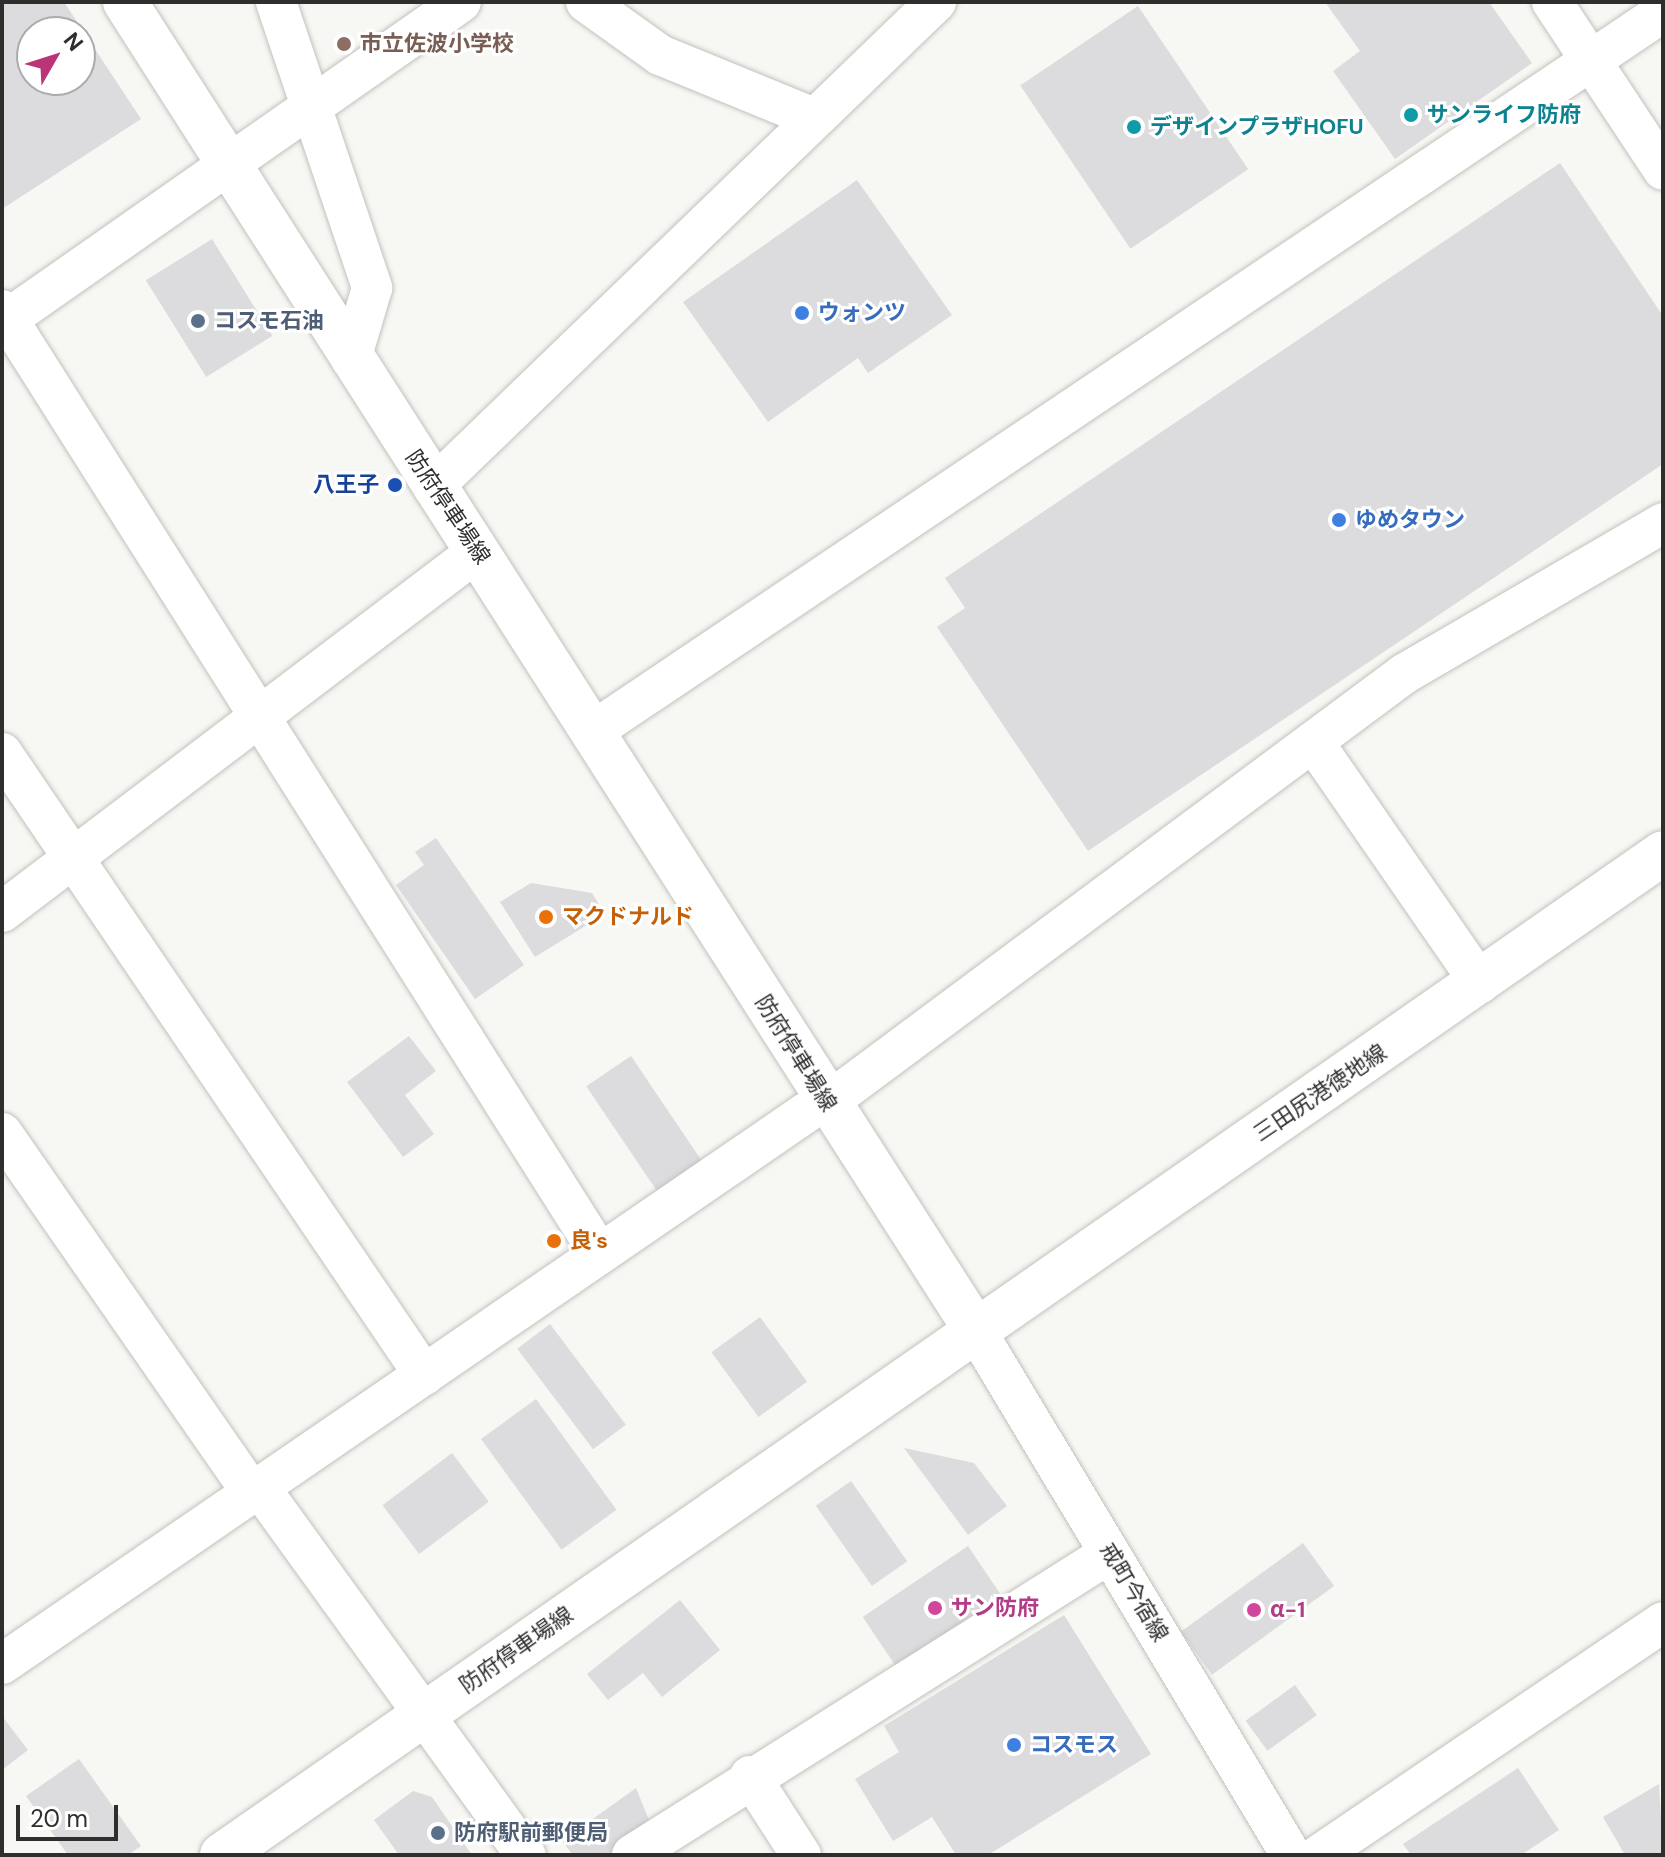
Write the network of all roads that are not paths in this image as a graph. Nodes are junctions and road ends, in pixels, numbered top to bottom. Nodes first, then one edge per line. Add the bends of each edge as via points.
1 (125, 2) edge
2 (276, 2) edge
3 (461, 2) edge
4 (586, 2) edge
5 (1552, 2) edge
6 (932, 3) edge
7 (1663, 12) edge
8 (1589, 58) junction
9 (311, 111) junction
10 (811, 117) junction
11 (232, 167) junction
12 (1663, 170) edge
13 (4, 318) edge
14 (351, 359) junction
15 (433, 487) junction
16 (1663, 523) edge
17 (478, 551) junction
18 (258, 714) junction
19 (593, 731) junction
20 (1314, 743) junction
21 (2, 753) edge
22 (1663, 853) edge
23 (73, 857) junction
24 (2, 912) edge
25 (1480, 983) junction
26 (817, 1108) junction
27 (2, 1133) edge
28 (600, 1254) junction
29 (975, 1329) junction
30 (424, 1375) junction
31 (256, 1490) junction
32 (1110, 1553) junction
33 (1663, 1622) edge
34 (8, 1648) edge
35 (424, 1714) junction
36 (750, 1776) junction
37 (222, 1855) edge
38 (526, 1855) edge
39 (632, 1855) edge
40 (801, 1855) edge
41 (1291, 1855) edge
42 (1319, 1855) edge

1 - 11 main road, 防府停車場線
2 - 9 street
3 - 9 street
4 - 10 street via 660,55
5 - 8 street
6 - 10 street
7 - 8 street
8 - 12 street
8 - 19 street
9 - 11 street
9 - 14 street via 372,288
10 - 15 street
11 - 13 street
11 - 14 main road, 防府停車場線
13 - 18 street
14 - 15 main road, 防府停車場線
15 - 17 main road, 防府停車場線
16 - 20 street via 1404,674
17 - 18 street
17 - 19 main road, 防府停車場線
18 - 23 street
18 - 28 street
19 - 26 main road, 防府停車場線
20 - 25 street
20 - 26 street
21 - 23 street
22 - 25 main road, 三田尻港徳地線
23 - 24 street
23 - 30 street
25 - 29 main road, 三田尻港徳地線
26 - 28 street
26 - 29 main road, 防府停車場線
27 - 31 street
28 - 30 street
29 - 32 street, 戒町今宿線
29 - 35 main road, 防府停車場線
30 - 31 street
31 - 34 street
31 - 35 street
32 - 36 street
32 - 41 street, 戒町今宿線
33 - 42 street
35 - 37 main road, 防府停車場線
35 - 38 street
36 - 39 street
36 - 40 street

